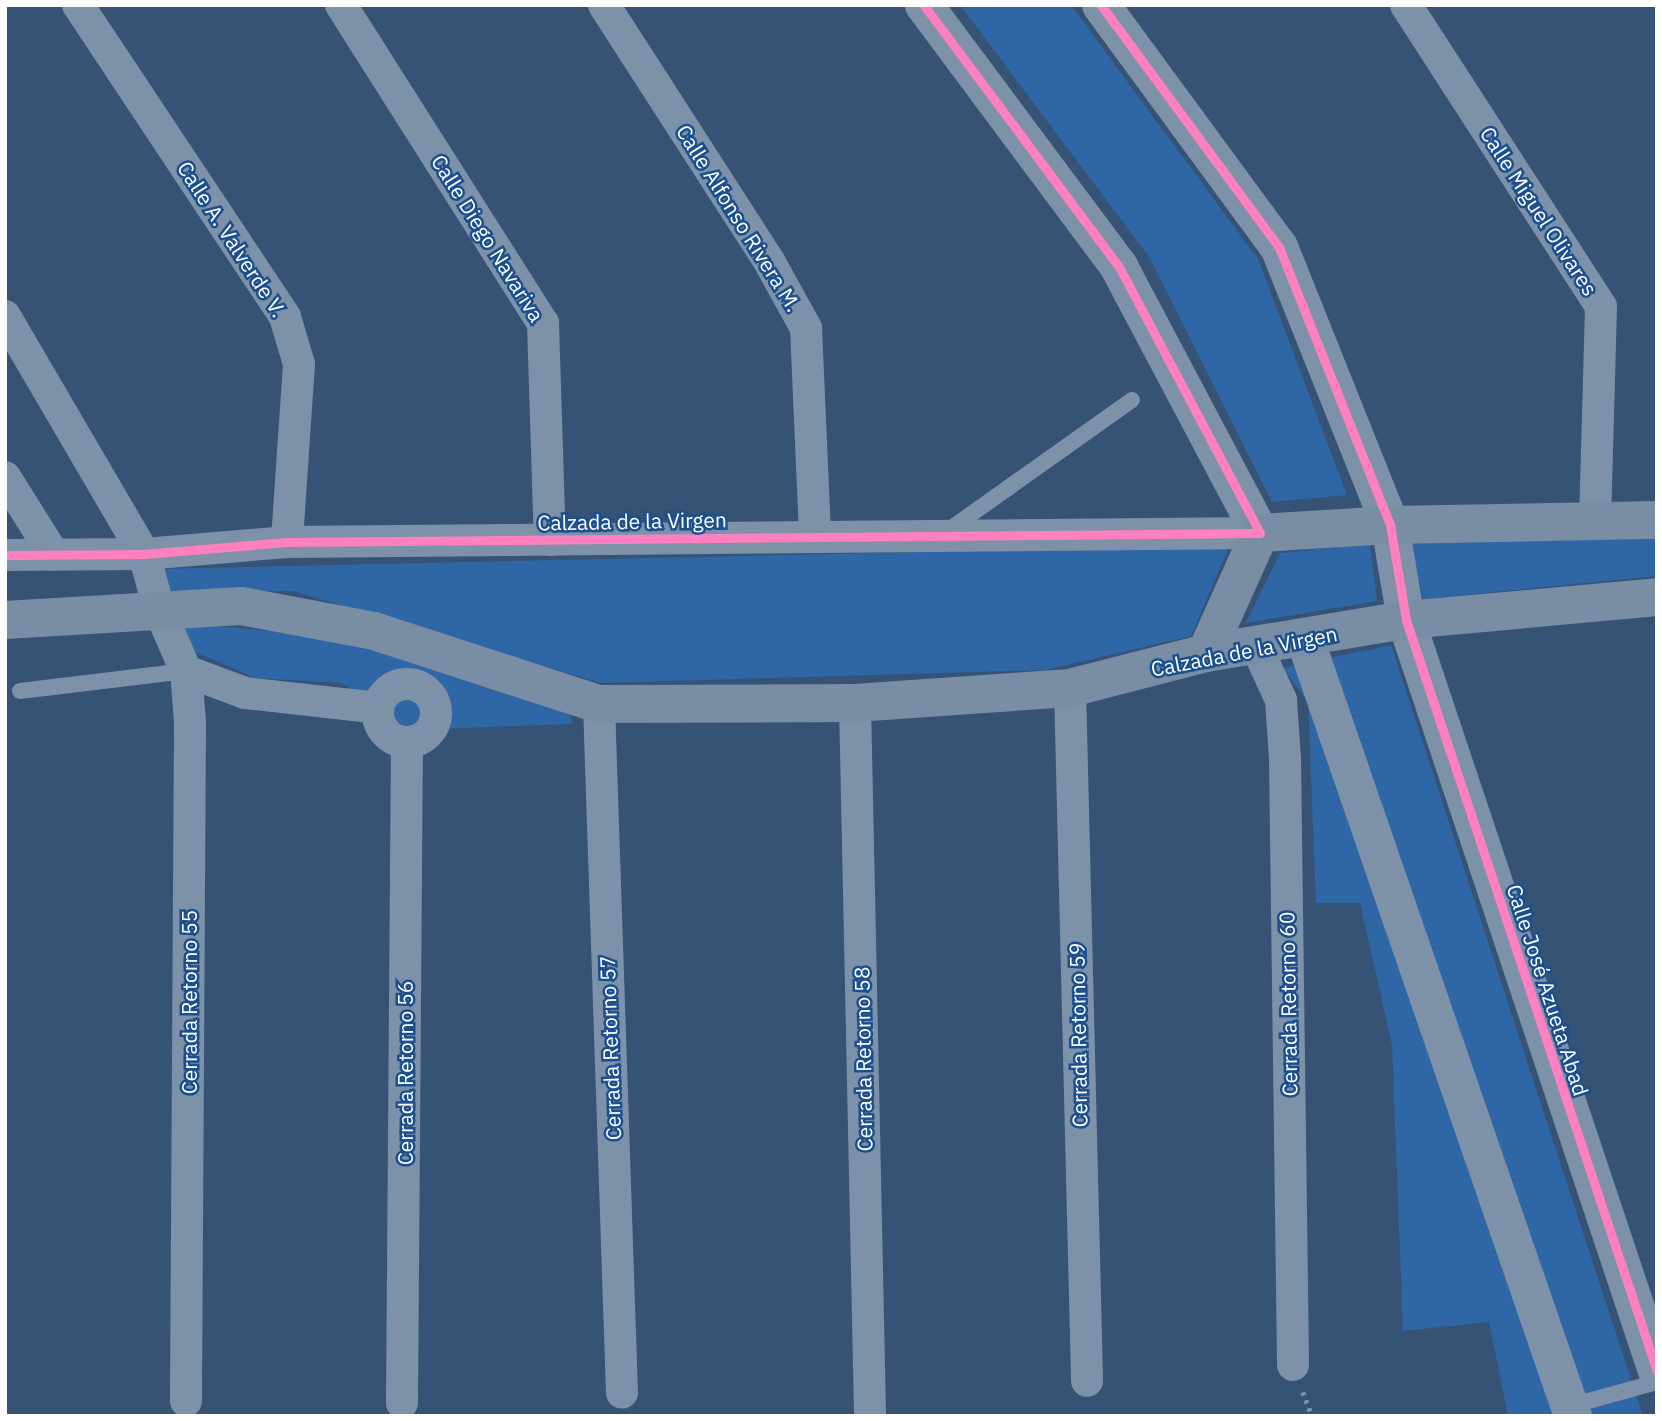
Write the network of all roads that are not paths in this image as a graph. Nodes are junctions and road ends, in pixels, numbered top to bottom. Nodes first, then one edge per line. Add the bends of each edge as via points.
1 (78, 5) edge
2 (341, 5) edge
3 (604, 5) edge
4 (924, 5) edge
5 (1101, 5) edge
6 (1406, 5) edge
7 (5, 316) edge
8 (1132, 400) dead end
9 (5, 477) edge
10 (1657, 520) edge
11 (1595, 521) junction
12 (1390, 525) junction
13 (1261, 533) junction
14 (815, 536) junction
15 (939, 538) junction
16 (550, 540) junction
17 (287, 542) junction
18 (144, 554) junction
19 (5, 555) edge
20 (54, 555) junction
21 (1657, 597) edge
22 (159, 610) junction
23 (1406, 620) junction
24 (5, 621) edge
25 (1305, 639) junction
26 (1257, 648) junction
27 (1206, 653) junction
28 (186, 671) junction
29 (1070, 688) junction
30 (20, 691) dead end
31 (855, 702) junction
32 (599, 704) junction
33 (378, 708) junction
34 (407, 742) junction
35 (1293, 1365) dead end
36 (1657, 1371) edge
37 (1087, 1381) dead end
38 (1657, 1382) edge
39 (622, 1392) dead end
40 (186, 1401) dead end
41 (402, 1403) dead end
42 (1571, 1411) edge
43 (870, 1416) edge

1 - 17 street, Calle A. Valverde V. via 285,317 299,364
2 - 16 street, Calle Diego Navariva via 543,323
3 - 14 street, Calle Alfonso Rivera M. via 807,328
4 - 13 street via 1119,267
5 - 12 street, Calle José Azueta Abad via 1279,247
6 - 11 street, Calle Miguel Olivares via 1601,307
7 - 18 street, Cerrada Retorno 55
8 - 15 lane
9 - 20 street
10 - 11 main road, Calzada de la Virgen
11 - 12 main road, Calzada de la Virgen
12 - 13 main road, Calzada de la Virgen
12 - 23 street, Calle José Azueta Abad
13 - 15 street, Calzada de la Virgen
13 - 27 main road
14 - 15 street, Calzada de la Virgen
14 - 16 street, Calzada de la Virgen
16 - 17 street, Calzada de la Virgen
17 - 18 street, Calzada de la Virgen
18 - 20 street, Calzada de la Virgen
18 - 22 street, Cerrada Retorno 55
19 - 20 street, Calzada de la Virgen
21 - 23 main road, Calzada de la Virgen
22 - 24 main road, Calzada de la Virgen
22 - 28 street, Cerrada Retorno 55
22 - 32 main road, Calzada de la Virgen via 241,606 374,631
23 - 25 main road, Calzada de la Virgen
23 - 36 street, Calle José Azueta Abad
25 - 26 main road, Calzada de la Virgen
25 - 42 street
26 - 27 main road, Calzada de la Virgen
26 - 35 street, Cerrada Retorno 60 via 1281,700 1285,759
27 - 29 main road, Calzada de la Virgen
28 - 30 lane
28 - 33 street via 245,693
28 - 40 street, Cerrada Retorno 55 via 190,722
29 - 31 main road, Calzada de la Virgen
29 - 37 street, Cerrada Retorno 59
31 - 32 main road, Calzada de la Virgen
31 - 43 street, Cerrada Retorno 58
32 - 39 street, Cerrada Retorno 57
33 - 34 street via 385,732
33 - 34 street via 384,696 407,684 430,694 436,719 430,731
34 - 41 street, Cerrada Retorno 56
38 - 42 lane

